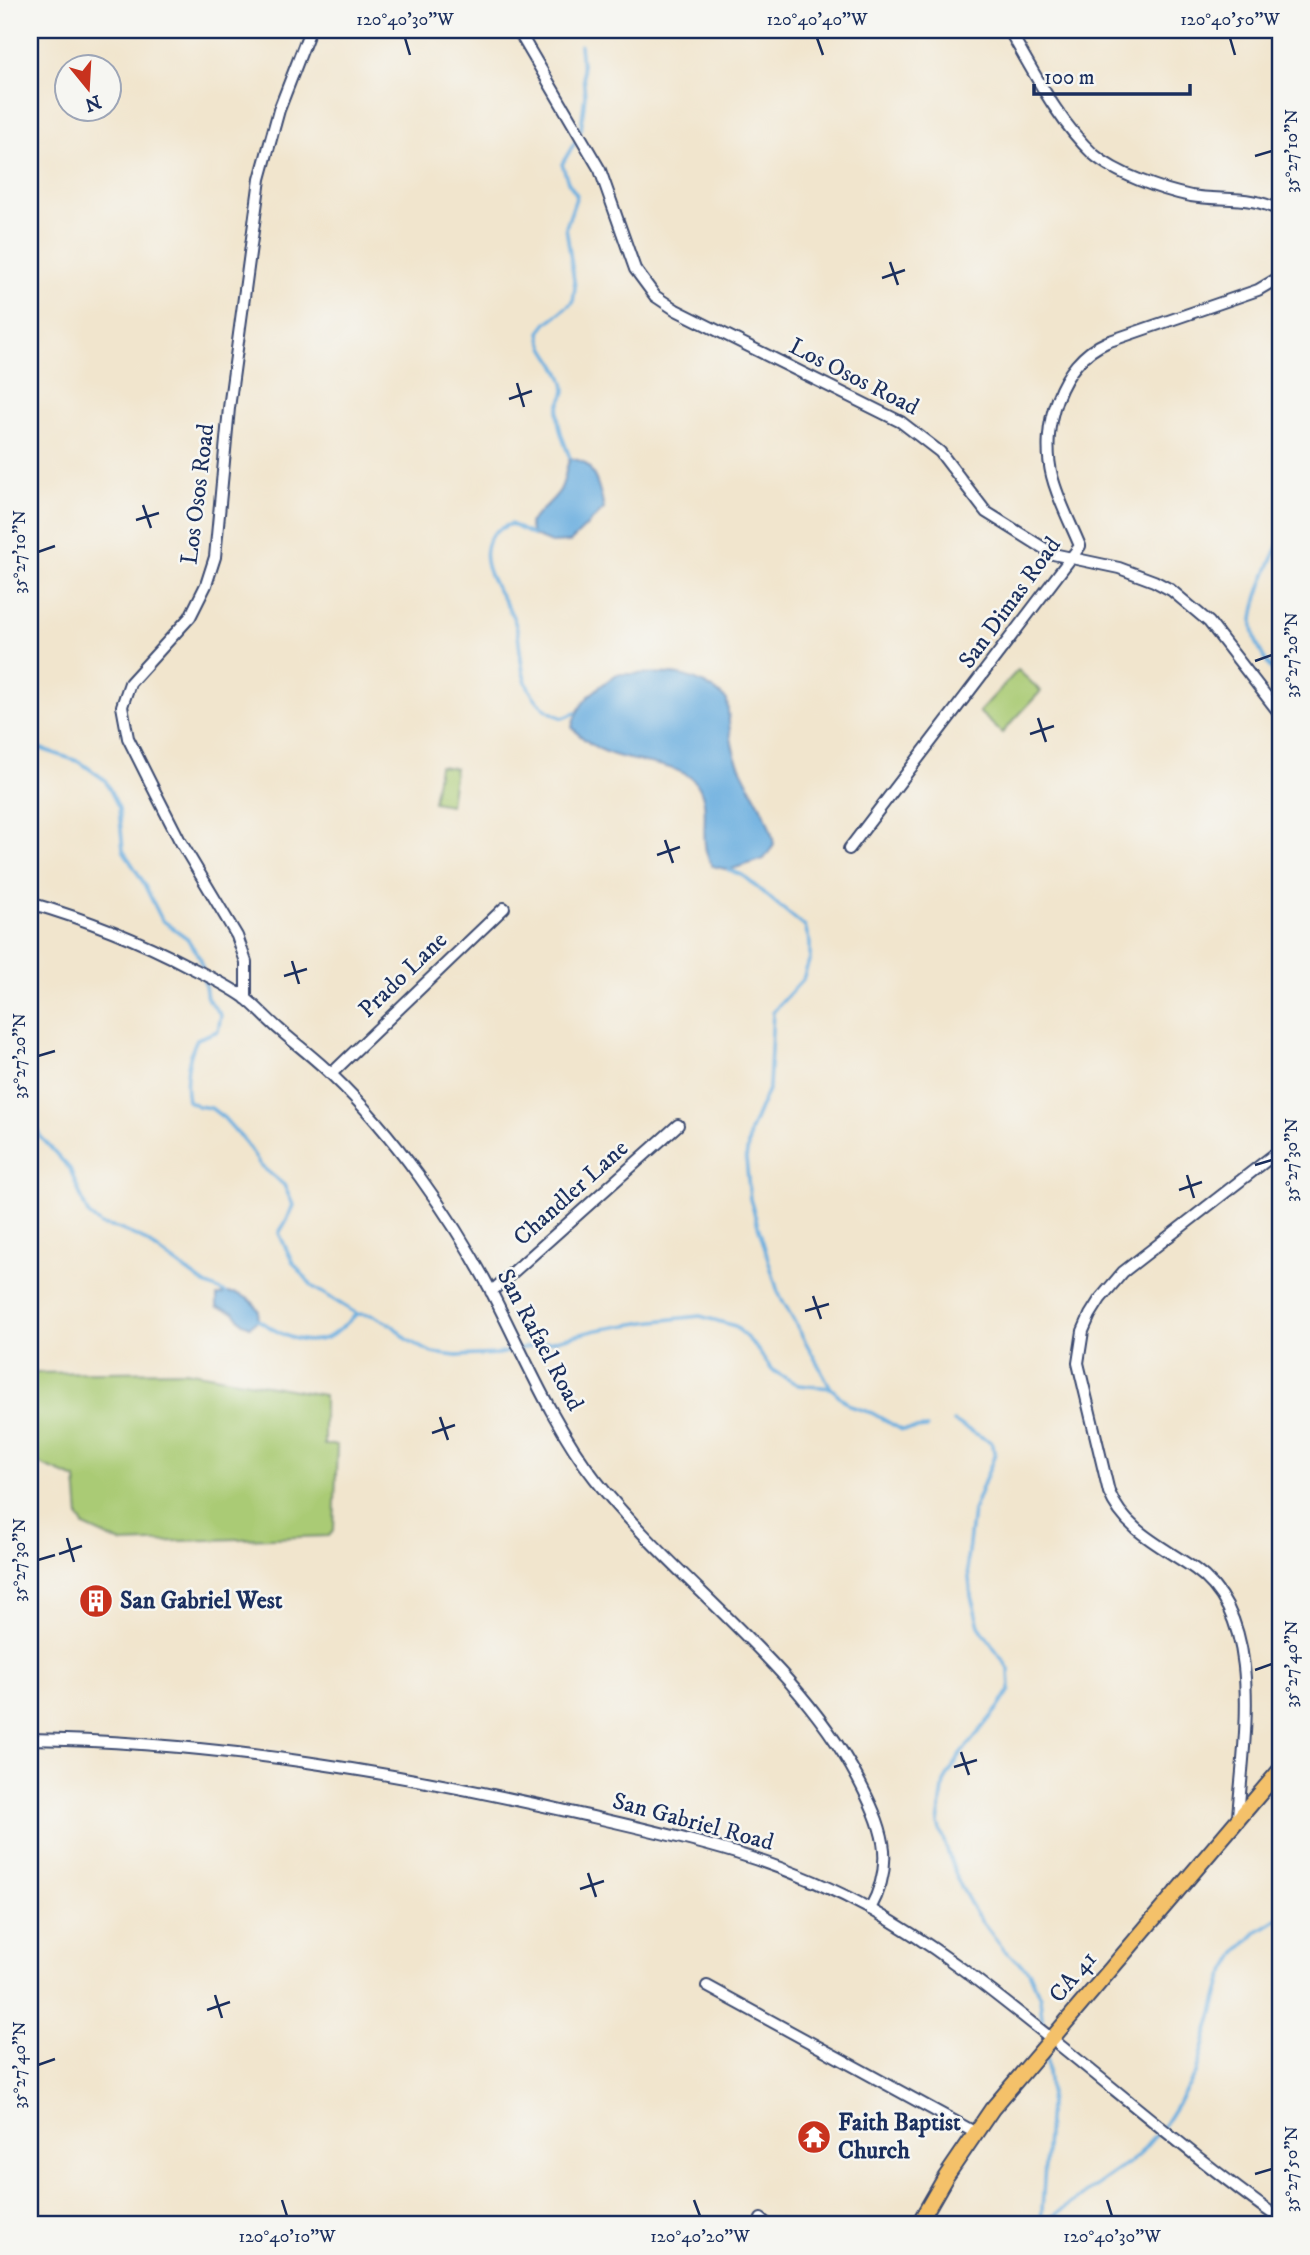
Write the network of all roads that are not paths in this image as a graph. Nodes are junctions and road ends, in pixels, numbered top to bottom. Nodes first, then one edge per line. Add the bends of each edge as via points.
1 (310, 30) edge
2 (518, 30) edge
3 (1009, 30) edge
4 (1280, 211) edge
5 (1280, 277) edge
6 (1072, 557) junction
7 (1280, 714) edge
8 (849, 849) dead end
9 (30, 903) edge
10 (503, 908) dead end
11 (246, 999) junction
12 (331, 1074) junction
13 (678, 1125) dead end
14 (1280, 1150) edge
15 (491, 1292) junction
16 (30, 1739) edge
17 (1280, 1770) edge
18 (1238, 1817) junction
19 (870, 1909) junction
20 (707, 1986) dead end
21 (1051, 2039) junction
22 (976, 2133) junction
23 (1280, 2219) edge
24 (918, 2225) edge

1 - 11 street, Los Osos Road via 279,110 260,179 210,575 182,627 130,683 122,706 128,738 146,774 237,936 246,962
2 - 6 street, Los Osos Road via 600,170 635,269 655,296 901,422 940,453 986,512 1053,554
3 - 4 street via 1059,114 1095,156 1158,187 1267,204
5 - 6 street, San Dimas Road via 1258,290 1096,346 1073,369 1054,409 1049,446 1053,479 1080,546
6 - 7 street, Los Osos Road via 1145,577 1184,599 1222,637
6 - 8 street, San Dimas Road
9 - 11 street, San Rafael Road via 137,942
10 - 12 street, Prado Lane
11 - 12 street, San Rafael Road
12 - 15 street, San Rafael Road via 367,1112 448,1218
13 - 15 street, Chandler Lane
14 - 18 street via 1159,1242 1109,1287 1083,1331 1078,1363 1115,1508 1135,1530 1206,1578 1236,1631 1247,1694
15 - 19 street, San Rafael Road via 563,1429 594,1477 626,1516 785,1678 850,1765 885,1847 882,1882
16 - 19 street, San Gabriel Road via 261,1756 450,1785 716,1845 807,1878
17 - 18 main road, CA 41 / CA 41
18 - 21 main road, CA 41 / CA 41
19 - 21 street, San Gabriel Road via 926,1943
20 - 22 street
21 - 22 main road, CA 41 / CA 41
21 - 23 street, San Gabriel Road
22 - 24 main road, CA 41 / CA 41

